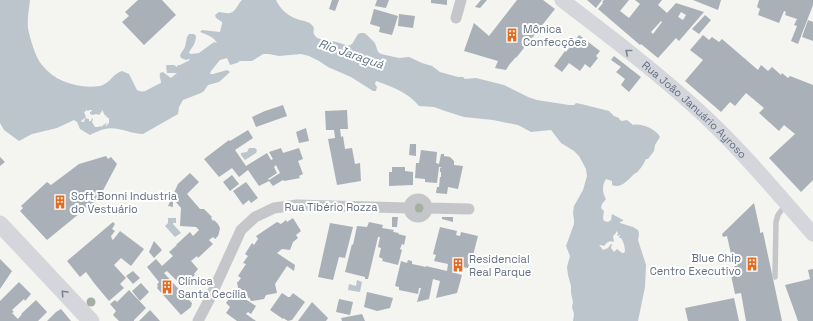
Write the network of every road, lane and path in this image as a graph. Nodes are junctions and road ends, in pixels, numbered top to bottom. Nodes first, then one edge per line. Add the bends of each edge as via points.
1 (461, 0) edge
2 (562, 0) edge
3 (456, 18) dead end
4 (786, 204) junction
5 (469, 209) dead end
6 (0, 224) edge
7 (813, 234) edge
8 (775, 276) dead end
9 (91, 321) edge
10 (198, 321) edge

1 - 3 street
4 -> 2 main road, Rua João Januário Ayroso via 697,110 618,43
4 - 7 main road, Rua João Januário Ayroso
4 - 8 lane via 776,222
5 - 10 street, Rua Tibério Rozza via 428,208 422,199 412,201 409,208 297,205 274,208 255,217 241,230
9 -> 6 main road

